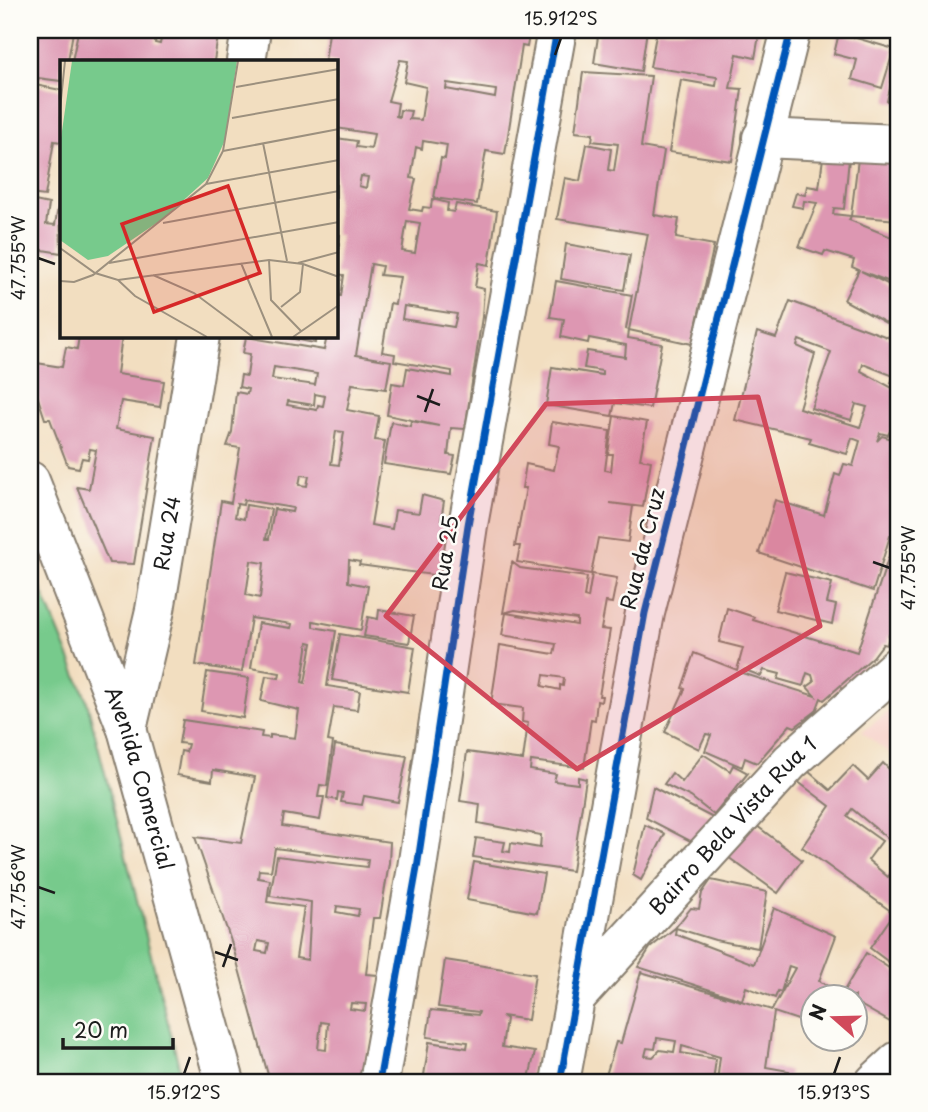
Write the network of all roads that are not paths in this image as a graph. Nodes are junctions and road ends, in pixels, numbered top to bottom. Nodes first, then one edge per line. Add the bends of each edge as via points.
1 (251, 30) edge
2 (557, 30) edge
3 (791, 30) edge
4 (246, 60) edge
5 (762, 138) junction
6 (898, 144) edge
7 (200, 338) edge
8 (30, 481) edge
9 (898, 666) edge
10 (127, 729) junction
11 (577, 996) junction
12 (898, 1061) edge
13 (225, 1082) edge
14 (379, 1082) edge
15 (560, 1082) edge
16 (875, 1082) edge

1 - 4 street
2 - 14 street, Rua 25 via 468,525
3 - 5 street, Rua da Cruz
5 - 6 street
5 - 11 street, Rua da Cruz via 645,613
7 - 10 street, Rua 24 via 155,610
8 - 10 street, Avenida Comercial
9 - 11 street, Bairro Bela Vista Rua 1 via 790,762
10 - 13 street, Avenida Comercial
11 - 15 street, Rua da Cruz
12 - 16 street

